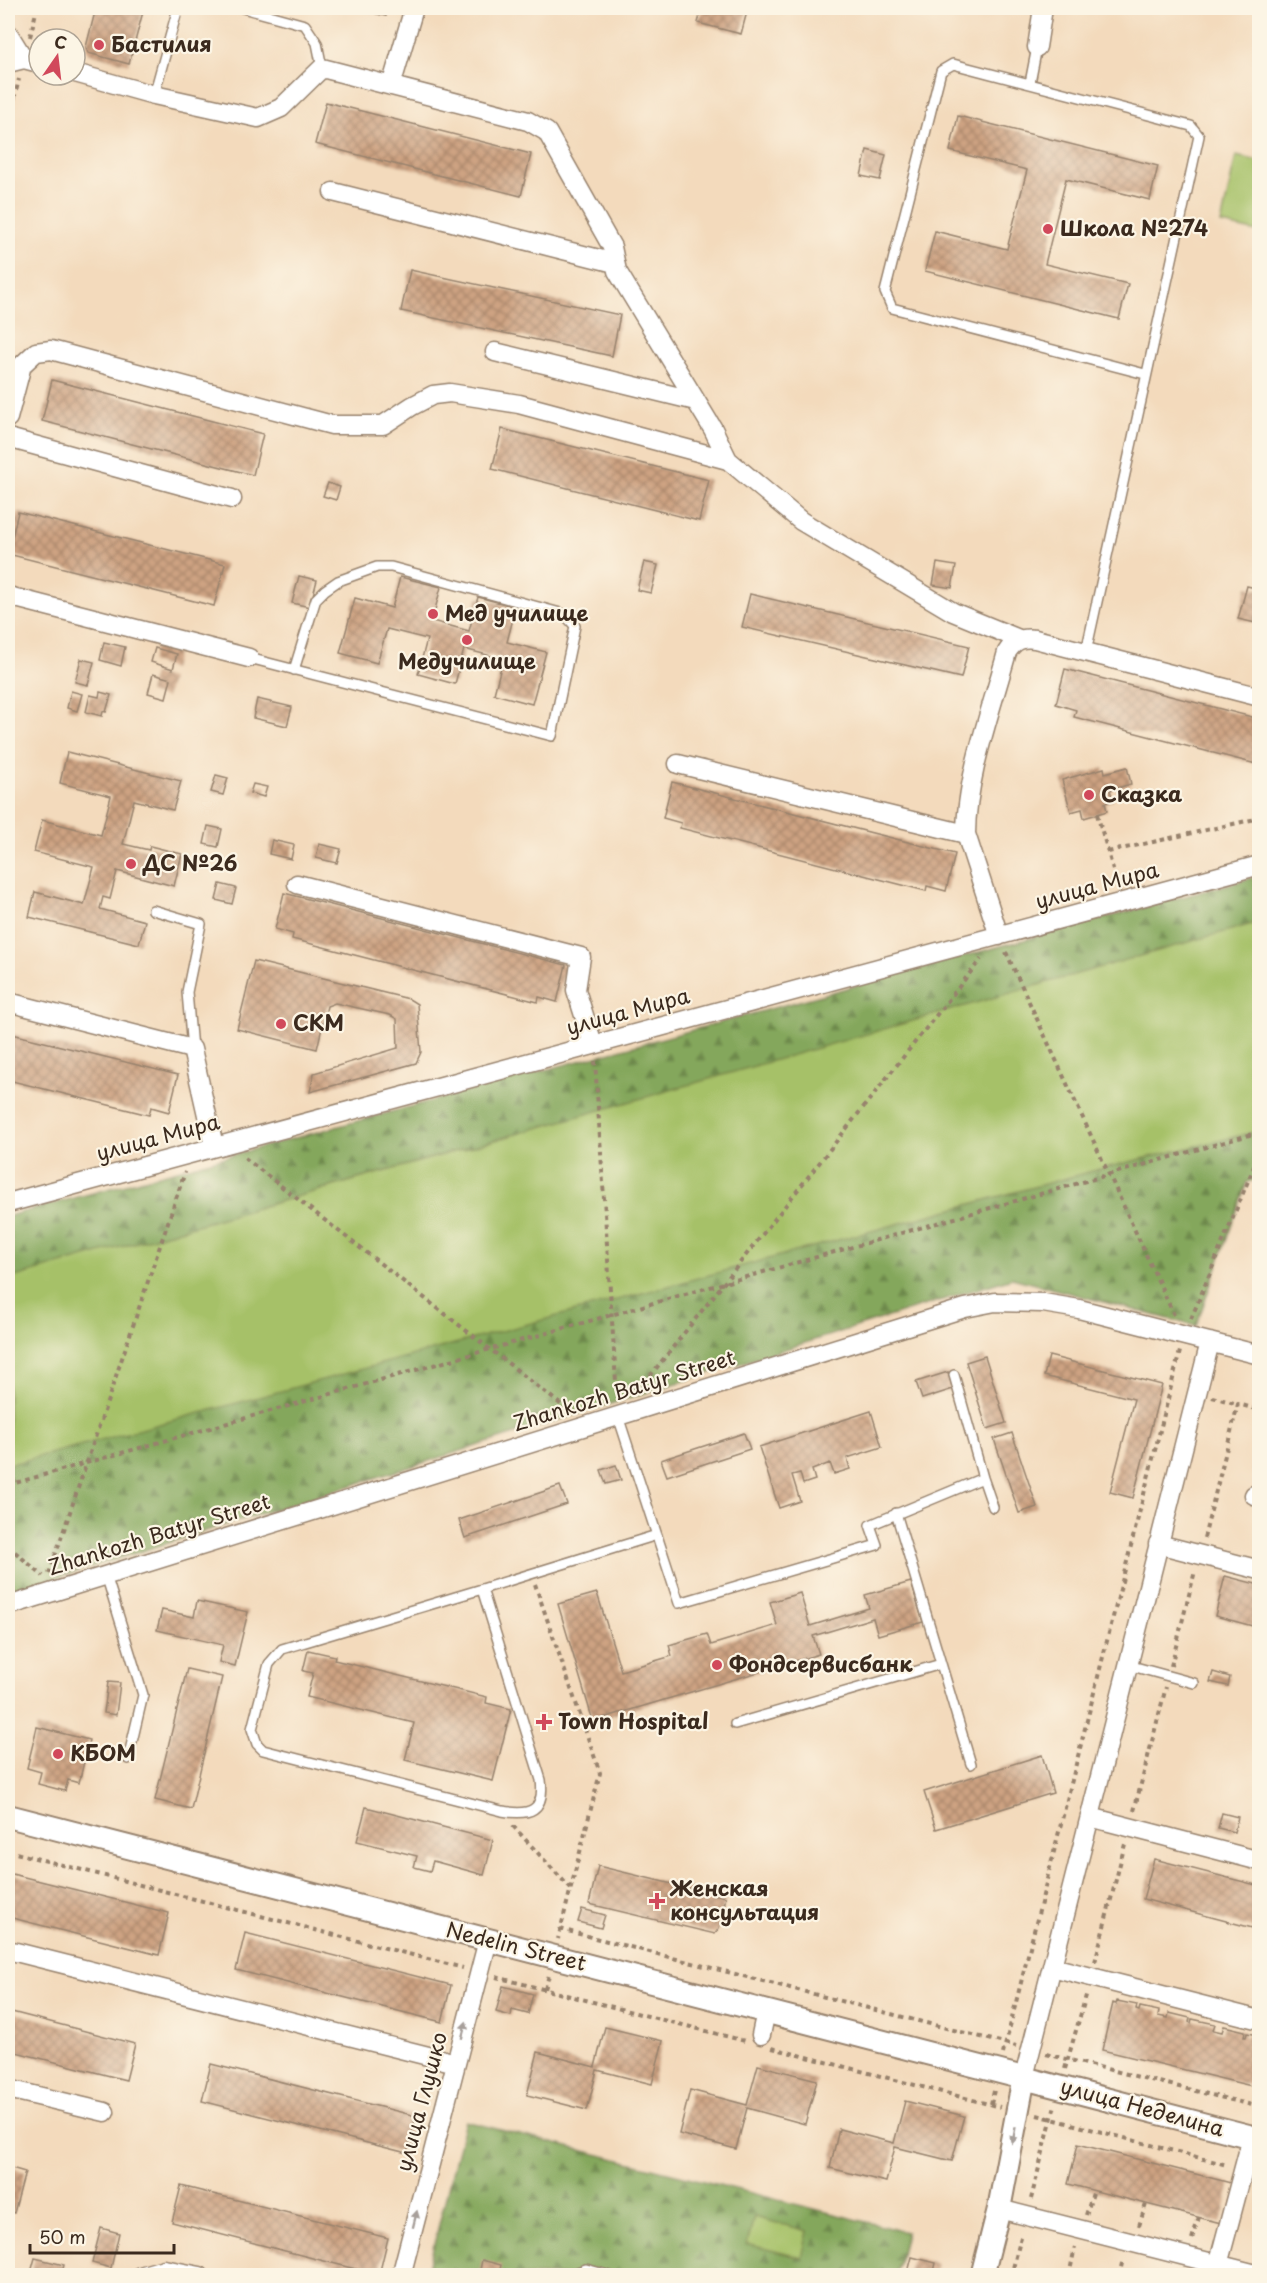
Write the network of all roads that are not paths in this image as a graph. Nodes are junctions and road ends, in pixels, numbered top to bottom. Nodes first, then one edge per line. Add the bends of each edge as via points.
1 (178, 8) edge
2 (243, 8) edge
3 (414, 8) edge
4 (1043, 8) edge
5 (8, 33) edge
6 (1036, 47) joint
7 (24, 62) edge
8 (322, 68) junction
9 (87, 76) edge
10 (1030, 83) junction
11 (391, 86) junction
12 (154, 95) junction
13 (333, 192) dead end
14 (615, 263) junction
15 (495, 352) dead end
16 (1145, 374) junction
17 (696, 401) junction
18 (8, 418) edge
19 (8, 438) edge
20 (728, 460) junction
21 (232, 499) dead end
22 (8, 596) edge
23 (1019, 639) junction
24 (1086, 652) junction
25 (249, 658) joint
26 (294, 670) junction
27 (1260, 697) edge
28 (678, 764) dead end
29 (966, 834) junction
30 (1260, 865) edge
31 (297, 884) dead end
32 (153, 910) dead end
33 (999, 936) junction
34 (8, 1002) edge
35 (593, 1044) junction
36 (192, 1049) junction
37 (220, 1145) junction
38 (8, 1203) edge
39 (1210, 1342) junction
40 (1260, 1355) edge
41 (954, 1375) dead end
42 (618, 1416) junction
43 (983, 1478) junction
44 (993, 1507) dead end
45 (896, 1513) junction
46 (657, 1535) junction
47 (1158, 1544) junction
48 (1260, 1570) edge
49 (106, 1575) junction
50 (482, 1589) junction
51 (8, 1606) edge
52 (941, 1664) junction
53 (1128, 1665) junction
54 (1194, 1683) dead end
55 (735, 1724) dead end
56 (128, 1759) dead end
57 (970, 1764) dead end
58 (8, 1816) edge
59 (1090, 1817) junction
60 (1260, 1861) edge
61 (488, 1940) junction
62 (8, 1950) edge
63 (1052, 1967) junction
64 (766, 2011) junction
65 (1260, 2020) edge
66 (758, 2041) road end
67 (456, 2063) junction
68 (1024, 2077) junction
69 (8, 2089) edge
70 (105, 2112) dead end
71 (1256, 2138) edge
72 (999, 2209) junction
73 (1218, 2265) junction
74 (1260, 2275) edge
75 (140, 2276) edge
76 (200, 2276) edge
77 (401, 2276) edge
78 (567, 2276) edge
79 (611, 2276) edge
80 (982, 2276) edge

1 - 12 lane
2 - 8 lane via 305,25 317,43
3 - 11 street
4 - 6 street
5 - 7 street
6 - 10 lane
8 - 11 street
8 - 12 street via 281,108 258,118
9 - 12 street
10 - 16 lane via 1191,126 1199,136
10 - 16 lane via 953,64 941,71 885,292 892,308
11 - 14 street via 528,121 547,132 612,247
13 - 14 street
14 - 17 street
15 - 17 street
16 - 24 lane
17 - 20 street
18 - 20 street via 22,365 36,352 51,350 332,425 383,425 434,395 450,393 519,404
19 - 21 street
20 - 23 street via 801,520 953,612
22 - 25 street
23 - 24 street via 1035,639
23 - 29 street via 1007,652 970,788
24 - 27 street
25 - 26 lane
26 - 26 lane via 552,736 575,626 564,614 391,567 377,567 338,580 316,599
28 - 29 street
29 - 33 street
30 - 33 street, улица Мира
31 - 35 street via 580,957 576,990
32 - 36 lane via 201,924 187,992
33 - 35 street, улица Мира
34 - 36 street
35 - 37 street, улица Мира
36 - 37 street
37 - 38 street, улица Мира
39 - 40 street, Zhankozh Batyr Street
39 - 42 street, Zhankozh Batyr Street via 1043,1302 996,1302 965,1308
39 - 47 street
41 - 43 lane
42 - 46 lane
42 - 49 street, Zhankozh Batyr Street
43 - 44 lane
43 - 45 lane
45 - 46 lane via 870,1525 877,1545 679,1603
45 - 52 lane
46 - 50 lane
47 - 48 street
47 - 53 street
49 - 51 street, Zhankozh Batyr Street
49 - 56 lane via 143,1695
50 - 50 lane via 541,1780 543,1793 538,1806 530,1812 502,1811 263,1750 257,1744 252,1729 269,1664 282,1649
52 - 55 lane
52 - 57 lane
53 - 54 lane
53 - 59 street
58 - 61 street, Nedelin Street
59 - 60 street
59 - 63 street
61 - 64 street, Nedelin Street
67 -> 61 street, улица Глушко
62 - 67 street
63 - 65 street
63 - 68 street
64 - 66 street
64 - 68 street, Nedelin Street
77 -> 67 street, улица Глушко
68 - 71 street, улица Неделина
68 -> 72 street
69 - 70 street
71 - 73 street
72 - 73 street
72 - 80 street
73 - 74 street
75 - 76 street via 164,2269
78 - 79 lane via 586,2269

